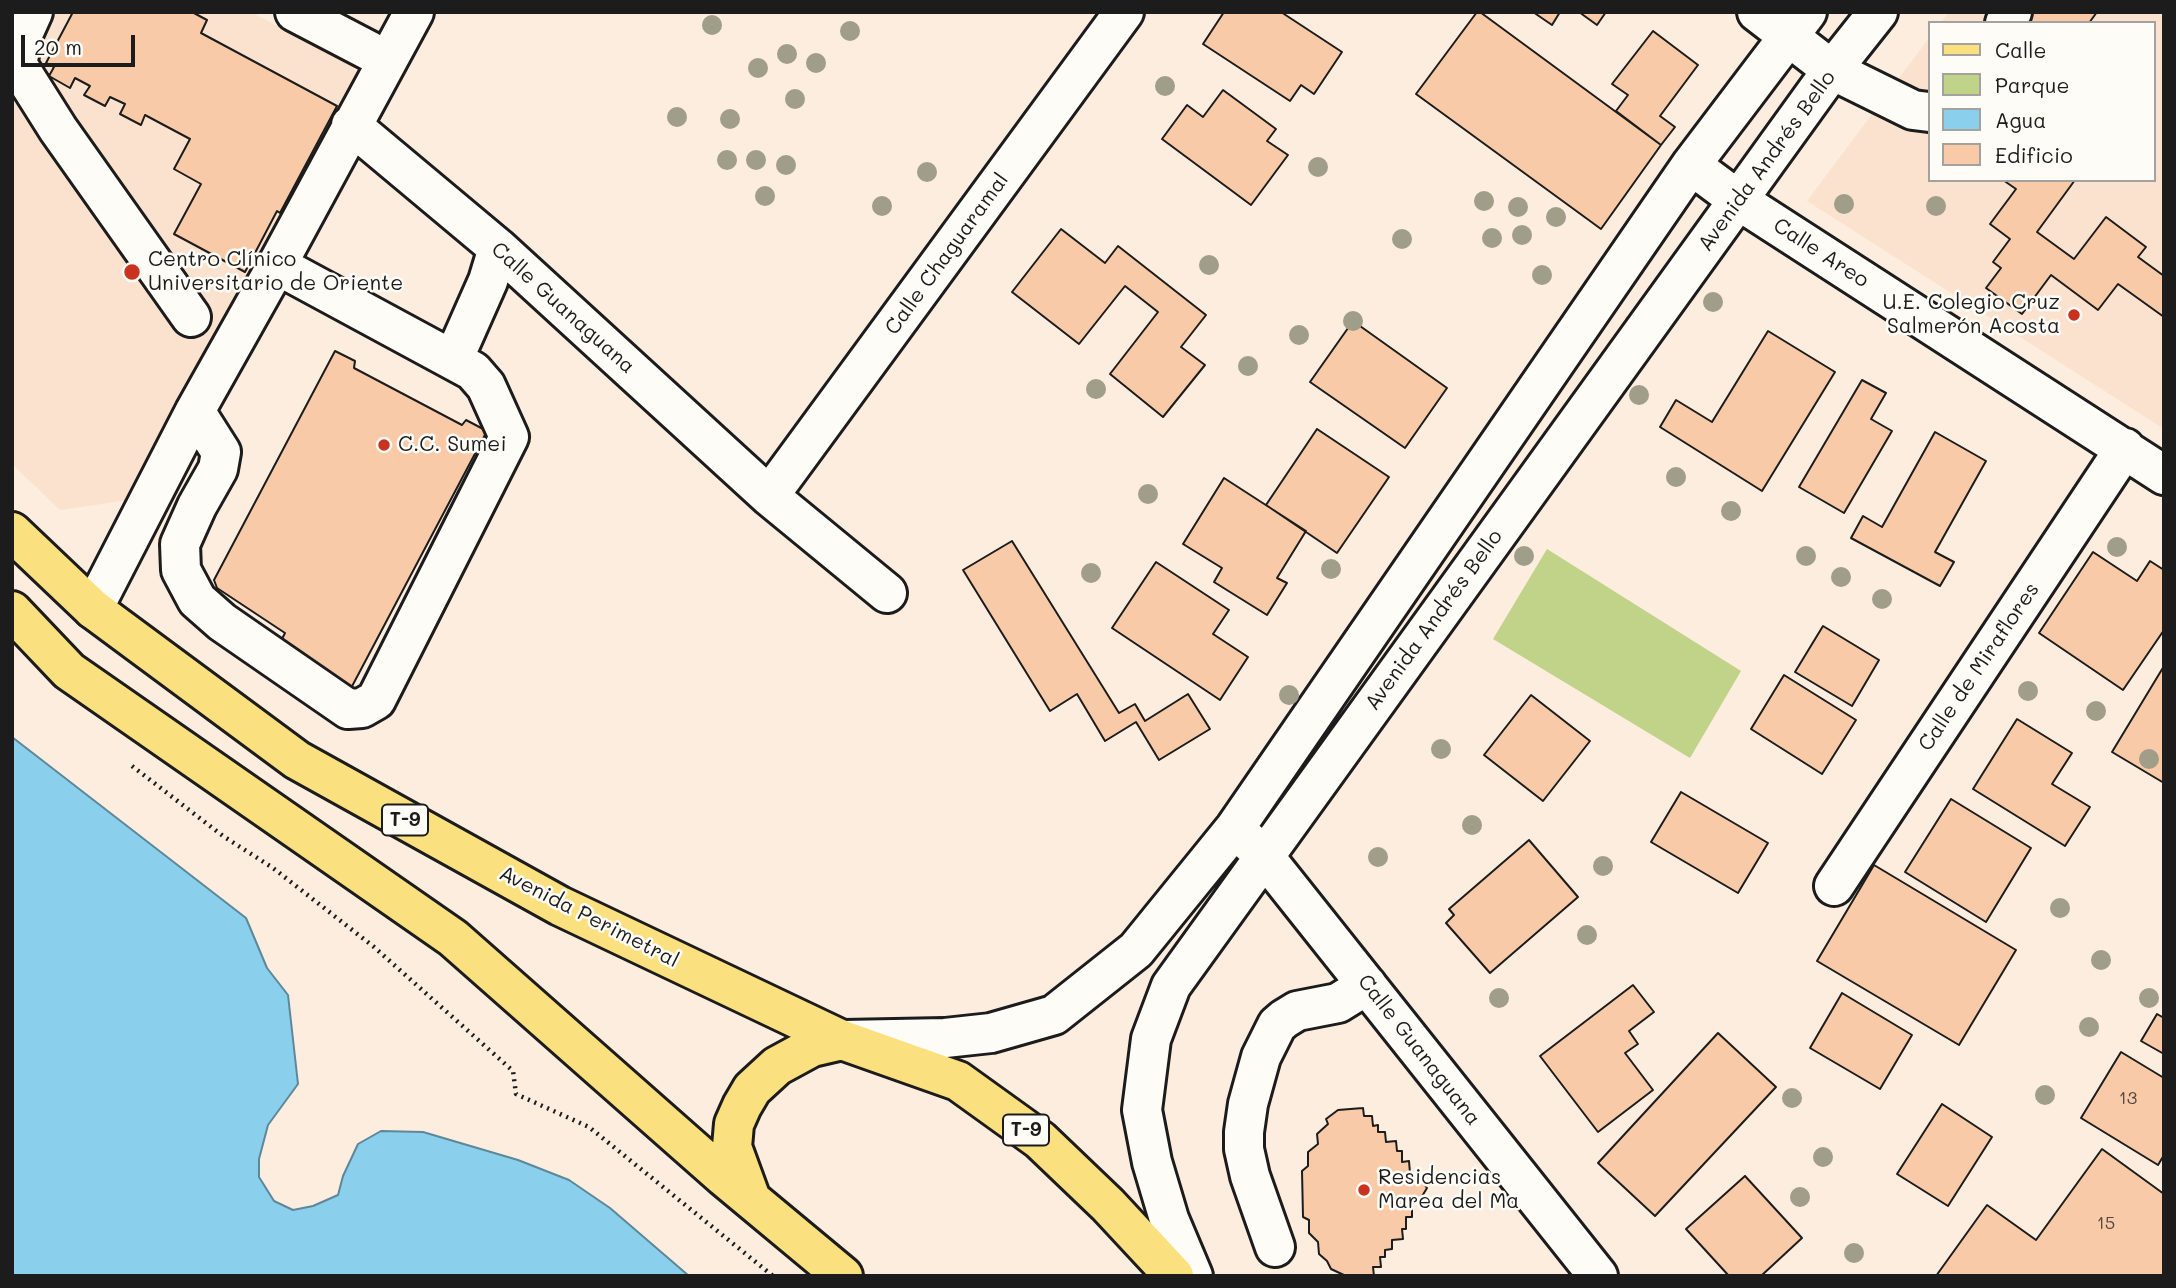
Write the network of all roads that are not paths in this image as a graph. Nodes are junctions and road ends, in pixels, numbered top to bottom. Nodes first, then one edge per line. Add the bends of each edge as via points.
1 (33, 12) edge
2 (295, 12) edge
3 (414, 12) edge
4 (1124, 12) edge
5 (1756, 12) edge
6 (1878, 12) edge
7 (1798, 24) edge
8 (387, 60) junction
9 (1832, 70) junction
10 (1927, 112) edge
11 (351, 125) junction
12 (1691, 165) junction
13 (1738, 200) junction
14 (498, 248) junction
15 (277, 265) junction
16 (191, 317) dead end
17 (453, 360) junction
18 (195, 411) junction
19 (2125, 448) junction
20 (2164, 475) edge
21 (769, 496) junction
22 (12, 533) edge
23 (887, 593) dead end
24 (93, 609) junction
25 (12, 611) edge
26 (1235, 828) junction
27 (1264, 856) junction
28 (1834, 886) dead end
29 (1367, 985) junction
30 (842, 1040) junction
31 (752, 1200) junction
32 (1275, 1247) dead end
33 (843, 1276) edge
34 (1174, 1276) edge
35 (1193, 1276) edge
36 (1598, 1276) edge

1 - 16 street via 18,64 58,129
2 - 8 street
3 - 8 street
4 - 21 street, Calle Chaguaramal
5 - 7 street
6 - 9 street, Avenida Andrés Bello
7 - 9 street
7 - 12 street, Avenida Andrés Bello
8 - 11 street
9 - 10 street via 1913,110
9 - 13 street, Avenida Andrés Bello
11 - 14 street, Calle Guanaguana
11 - 15 street
12 - 13 street, Calle Areo
12 - 26 street, Avenida Andrés Bello
13 - 19 street, Calle Areo
13 - 27 street, Avenida Andrés Bello
14 - 17 street
14 - 21 street, Calle Guanaguana
15 - 17 street
15 - 18 street
17 - 18 street via 473,371 486,386 509,437 376,700 362,708 348,709 197,600 181,570 180,544 218,469 221,452
18 - 24 street
19 - 20 street, Calle Areo
19 - 28 street, Calle de Miraflores
21 - 23 street, Calle Guanaguana
22 - 24 main road, Avenida Perimetral / T-9
24 - 30 main road, Avenida Perimetral / T-9 via 297,760 561,906
25 - 31 main road via 69,671 453,938
26 - 27 street, Calle Guanaguana
26 - 30 street, Avenida Andrés Bello via 1136,950 1054,1015 979,1034
27 - 29 street, Calle Guanaguana
27 - 35 street, Avenida Andrés Bello via 1171,986 1152,1039 1142,1110 1169,1219
29 - 32 street via 1338,1003 1297,1011 1284,1019 1261,1057 1248,1104 1244,1149
29 - 36 street, Calle Guanaguana
30 - 31 main road via 812,1047 776,1066 742,1106 734,1124 732,1147
30 - 34 main road, Avenida Perimetral / T-9 via 958,1081 1040,1140
31 - 33 main road

